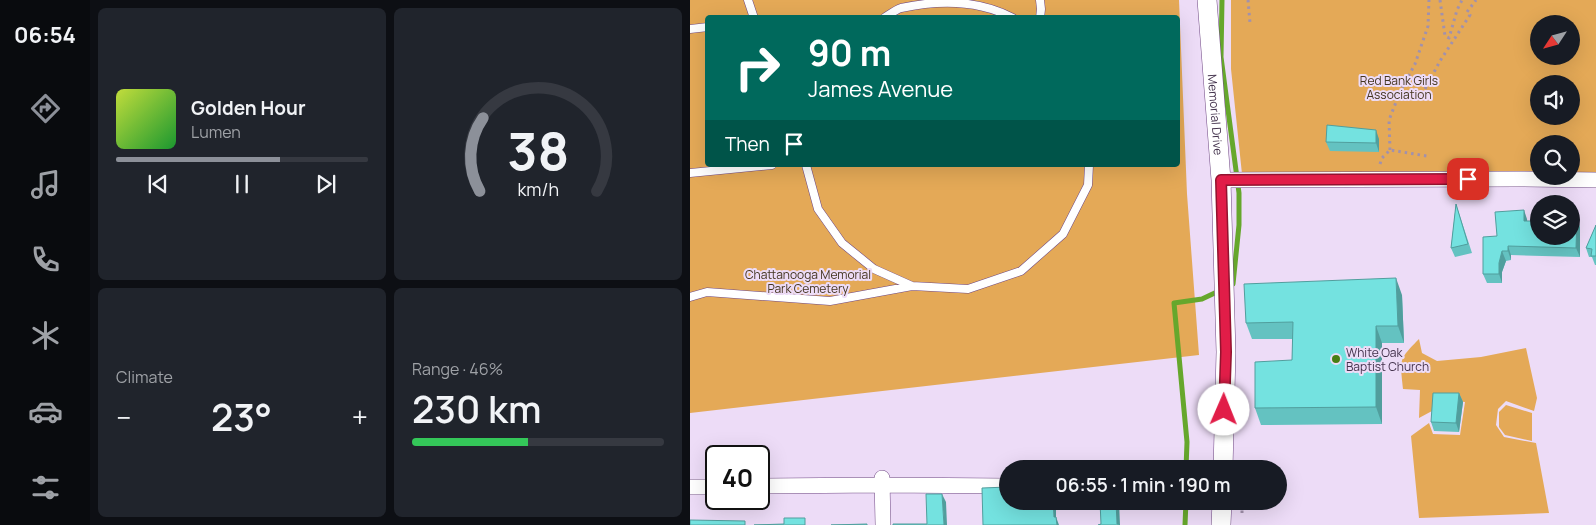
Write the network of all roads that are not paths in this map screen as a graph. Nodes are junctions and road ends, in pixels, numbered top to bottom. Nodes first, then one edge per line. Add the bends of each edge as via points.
1 (748, 0) edge
2 (1040, 0) edge
3 (1207, 0) edge
4 (753, 15) edge
5 (889, 15) edge
6 (1007, 15) edge
7 (1040, 15) edge
8 (705, 27) edge
9 (690, 29) edge
10 (752, 167) edge
11 (807, 167) edge
12 (1089, 167) edge
13 (690, 173) edge
14 (1221, 180) junction
15 (1596, 180) edge
16 (912, 286) junction
17 (690, 297) edge
18 (1223, 460) edge
19 (883, 481) junction
20 (770, 486) edge
21 (999, 486) edge
22 (690, 487) edge
23 (705, 487) edge
24 (1222, 510) edge
25 (883, 525) edge
26 (1222, 525) edge

1 - 4 lane
2 - 7 lane
3 - 14 street, Memorial Drive
5 - 6 lane via 900,8 948,0 996,9
8 - 9 lane
10 - 13 lane
11 - 16 lane via 818,208 842,243 874,269
12 - 16 lane via 1088,185 1063,234 1021,271 968,289
14 - 15 street
14 - 18 street, Memorial Drive via 1226,352
16 - 17 lane via 830,301 707,292
19 - 20 street
19 - 21 street
19 - 25 street
22 - 23 street
24 - 26 street

